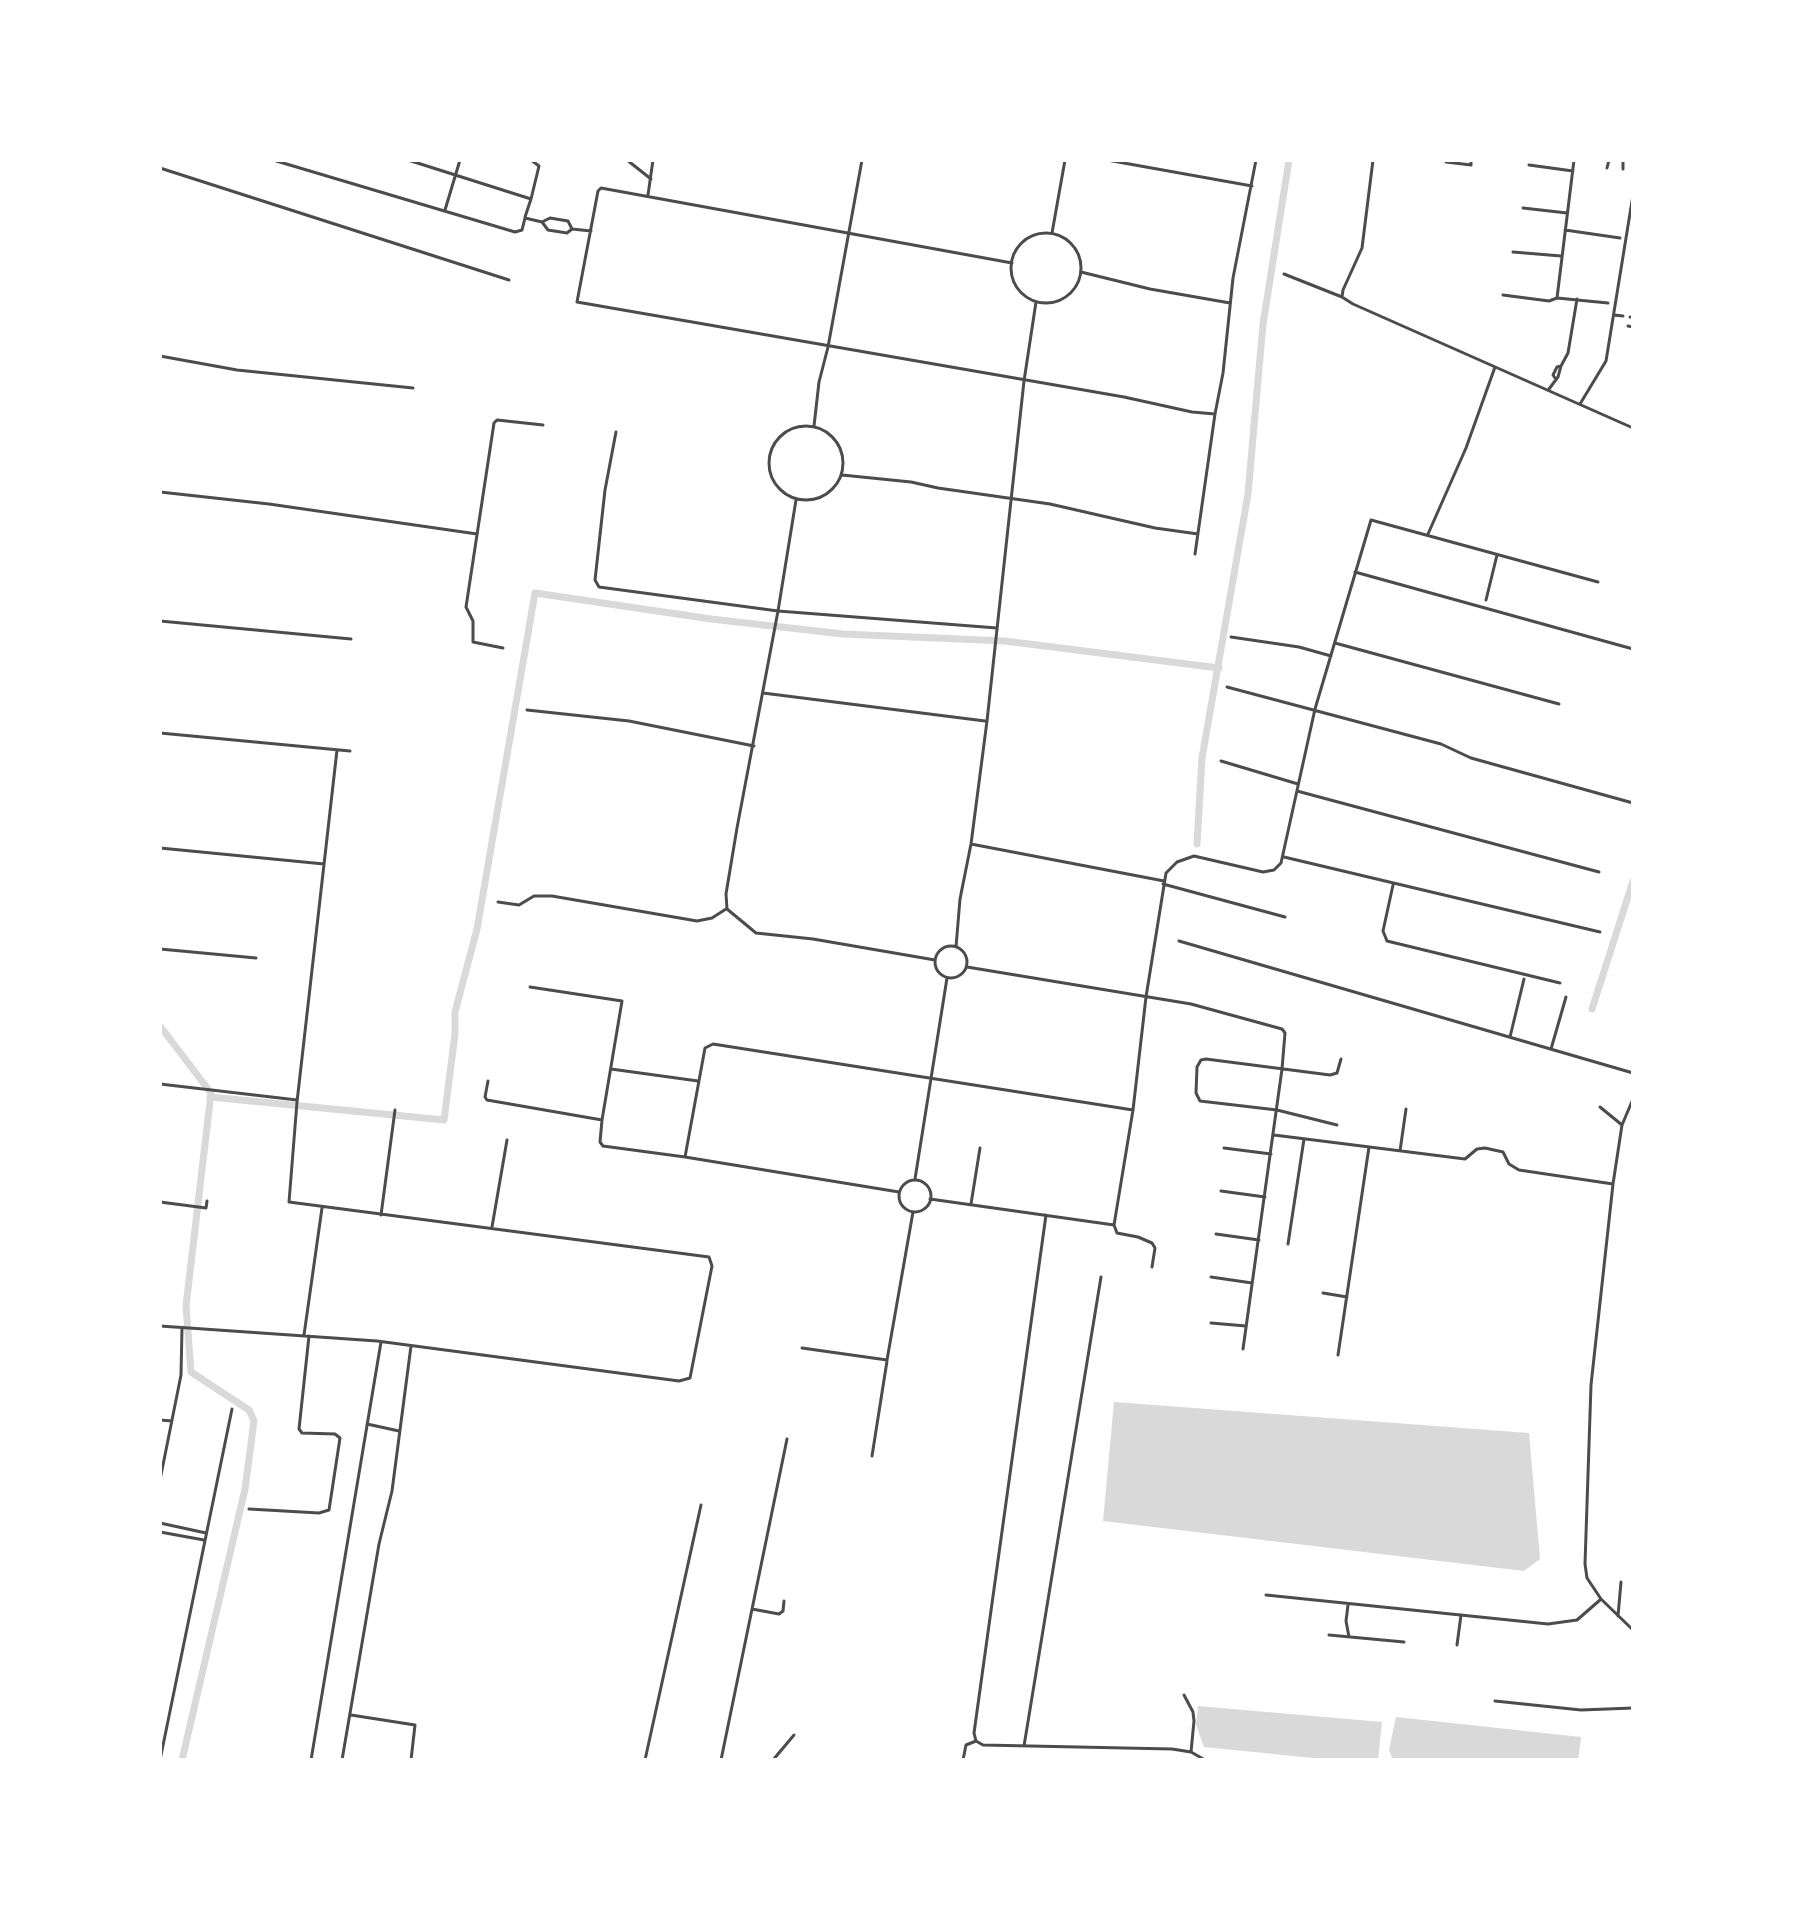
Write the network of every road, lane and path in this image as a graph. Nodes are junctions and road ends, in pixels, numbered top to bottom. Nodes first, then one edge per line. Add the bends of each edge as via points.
1 (273, 160) edge
2 (408, 160) edge
3 (460, 160) edge
4 (531, 160) edge
5 (627, 160) edge
6 (653, 160) edge
7 (862, 160) edge
8 (1065, 160) edge
9 (1107, 160) edge
10 (1256, 160) edge
11 (1373, 160) edge
12 (1471, 160) edge
13 (1574, 160) edge
14 (1609, 160) edge
15 (1623, 160) edge
16 (1446, 162) edge
17 (1529, 165) dead end
18 (160, 168) edge
19 (1607, 168) dead end
20 (1623, 169) dead end
21 (1573, 171) junction
22 (456, 175) junction
23 (651, 179) junction
24 (1252, 186) junction
25 (648, 195) junction
26 (1633, 195) edge
27 (531, 199) junction
28 (1523, 208) dead end
29 (445, 210) junction
30 (1567, 213) junction
31 (525, 218) junction
32 (542, 222) junction
33 (572, 229) junction
34 (1565, 230) junction
35 (591, 231) junction
36 (847, 233) junction
37 (1052, 233) junction
38 (1620, 238) dead end
39 (1513, 252) dead end
40 (1561, 256) junction
41 (1012, 263) junction
42 (1081, 272) junction
43 (1284, 274) dead end
44 (509, 280) dead end
45 (1503, 295) dead end
46 (1342, 297) junction
47 (1557, 298) junction
48 (1577, 299) junction
49 (1036, 302) junction
50 (1230, 303) junction
51 (1608, 303) dead end
52 (1614, 315) junction
53 (1623, 316) dead end
54 (1613, 325) junction
55 (1622, 326) dead end
56 (828, 347) junction
57 (160, 356) edge
58 (1495, 367) junction
59 (1024, 381) junction
60 (413, 388) dead end
61 (1549, 389) junction
62 (1580, 404) junction
63 (1215, 414) junction
64 (543, 425) dead end
65 (814, 426) junction
66 (1633, 428) edge
67 (616, 432) dead end
68 (842, 475) junction
69 (160, 492) edge
70 (1011, 499) junction
71 (796, 500) junction
72 (477, 534) junction
73 (1198, 534) junction
74 (1427, 536) junction
75 (1195, 554) dead end
76 (1497, 555) junction
77 (1355, 572) junction
78 (1598, 582) dead end
79 (1486, 600) dead end
80 (778, 611) junction
81 (160, 621) edge
82 (997, 630) junction
83 (1231, 637) dead end
84 (351, 639) dead end
85 (1335, 643) junction
86 (503, 648) dead end
87 (1633, 649) edge
88 (1331, 656) junction
89 (1227, 687) dead end
90 (763, 693) junction
91 (1559, 704) dead end
92 (1315, 709) junction
93 (527, 710) dead end
94 (987, 721) junction
95 (160, 733) edge
96 (754, 746) junction
97 (337, 750) junction
98 (350, 751) dead end
99 (1221, 761) dead end
100 (1299, 784) junction
101 (1297, 791) junction
102 (1633, 803) edge
103 (971, 844) junction
104 (160, 848) edge
105 (1284, 857) junction
106 (324, 864) junction
107 (1599, 872) dead end
108 (1163, 882) junction
109 (1393, 883) junction
110 (498, 902) dead end
111 (727, 909) junction
112 (1285, 917) dead end
113 (1600, 932) dead end
114 (1179, 941) dead end
115 (956, 947) junction
116 (160, 949) edge
117 (256, 958) dead end
118 (935, 960) junction
119 (967, 967) junction
120 (947, 978) junction
121 (1524, 979) dead end
122 (1560, 983) dead end
123 (530, 987) dead end
124 (1146, 997) junction
125 (1566, 997) dead end
126 (1510, 1037) junction
127 (1551, 1049) junction
128 (1341, 1059) dead end
129 (611, 1069) junction
130 (1282, 1069) junction
131 (1633, 1073) edge
132 (933, 1078) junction
133 (488, 1081) dead end
134 (698, 1081) junction
135 (160, 1084) edge
136 (1633, 1099) edge
137 (297, 1101) junction
138 (1600, 1107) dead end
139 (1406, 1109) dead end
140 (395, 1110) dead end
141 (1133, 1110) junction
142 (1277, 1110) junction
143 (602, 1120) junction
144 (1337, 1125) dead end
145 (1622, 1125) junction
146 (1274, 1135) junction
147 (1304, 1139) junction
148 (507, 1140) dead end
149 (1369, 1147) junction
150 (980, 1148) dead end
151 (1224, 1148) dead end
152 (1400, 1151) junction
153 (1271, 1154) junction
154 (685, 1157) junction
155 (915, 1179) junction
156 (1613, 1184) junction
157 (1221, 1191) dead end
158 (899, 1192) junction
159 (1265, 1197) junction
160 (930, 1199) junction
161 (207, 1201) dead end
162 (160, 1202) edge
163 (971, 1204) junction
164 (322, 1208) junction
165 (913, 1212) junction
166 (381, 1215) junction
167 (1046, 1215) junction
168 (1114, 1225) junction
169 (492, 1227) junction
170 (1216, 1234) dead end
171 (1259, 1240) junction
172 (1288, 1244) dead end
173 (1152, 1267) dead end
174 (1101, 1277) dead end
175 (1211, 1277) dead end
176 (1252, 1283) junction
177 (1323, 1293) dead end
178 (1347, 1297) junction
179 (1211, 1323) dead end
180 (160, 1326) edge
181 (1246, 1326) junction
182 (184, 1329) junction
183 (306, 1335) junction
184 (381, 1342) junction
185 (411, 1345) junction
186 (802, 1348) dead end
187 (1243, 1349) dead end
188 (1338, 1355) dead end
189 (887, 1360) junction
190 (232, 1409) dead end
191 (160, 1420) edge
192 (172, 1421) junction
193 (367, 1424) junction
194 (400, 1431) junction
195 (787, 1439) dead end
196 (872, 1456) dead end
197 (160, 1480) edge
198 (701, 1505) dead end
199 (249, 1509) dead end
200 (160, 1523) edge
201 (160, 1532) edge
202 (206, 1533) junction
203 (204, 1540) junction
204 (1621, 1582) dead end
205 (1266, 1595) dead end
206 (1601, 1599) junction
207 (784, 1601) dead end
208 (1348, 1603) junction
209 (752, 1609) junction
210 (1461, 1615) junction
211 (1618, 1616) junction
212 (1633, 1630) edge
213 (1329, 1635) dead end
214 (1349, 1637) junction
215 (1404, 1642) dead end
216 (1457, 1645) dead end
217 (1184, 1695) dead end
218 (1495, 1701) dead end
219 (1633, 1708) edge
220 (351, 1715) junction
221 (794, 1735) dead end
222 (976, 1741) junction
223 (1024, 1746) junction
224 (1191, 1752) junction
225 (160, 1760) edge
226 (311, 1760) edge
227 (342, 1760) edge
228 (411, 1760) edge
229 (645, 1760) edge
230 (721, 1760) edge
231 (773, 1760) edge
232 (963, 1760) edge
233 (1205, 1760) edge

1 - 29 street
2 - 22 street
3 - 22 street
4 - 27 street via 539,166
5 - 23 street
6 - 23 street
7 - 36 street
8 - 37 street
9 - 24 street
10 - 24 street
11 - 46 street via 1362,248
12 - 16 street via 1471,165
13 - 21 street
14 - 19 street
15 - 20 street
17 - 21 street
18 - 44 street
21 - 30 street
22 - 27 street
22 - 29 street
23 - 25 street
24 - 50 street
25 - 35 street via 598,191
25 - 36 street
26 - 52 street
27 - 31 street
28 - 30 street
29 - 31 street via 520,232
30 - 34 street
31 - 32 street
32 - 33 street via 548,230
32 - 33 street via 568,221
33 - 35 street
34 - 38 street
34 - 40 street
35 - 56 street via 577,302
36 - 41 street
36 - 56 street
37 - 41 street via 1030,237
37 - 42 street via 1070,243
39 - 40 street
40 - 47 street
41 - 49 street via 1014,283
42 - 49 street via 1066,298
42 - 50 street
43 - 46 street
45 - 47 street
46 - 58 street
47 - 48 street
48 - 51 street
48 - 61 street via 1568,353
49 - 59 street
50 - 63 street
52 - 53 street
52 - 54 street
54 - 55 street
54 - 62 street via 1606,361
56 - 59 street
56 - 65 street
57 - 60 street via 237,370
58 - 61 street
58 - 74 street
59 - 63 street
59 - 70 street
61 - 62 street
62 - 66 street
63 - 73 street
64 - 72 street via 494,423
65 - 68 street via 841,448
65 - 71 street via 796,427 780,436 769,460 771,477
67 - 80 street via 596,584
68 - 70 street
68 - 71 street via 824,496
69 - 72 street
70 - 73 street
70 - 82 street
71 - 80 street
72 - 86 street via 466,607 473,621 472,641
73 - 75 street
74 - 76 street
74 - 77 street via 1371,520
76 - 78 street
76 - 79 street
77 - 85 street
77 - 87 street
80 - 82 street
80 - 90 street
81 - 84 street
82 - 94 street
83 - 88 street
85 - 88 street
85 - 91 street
88 - 92 street
89 - 92 street
90 - 94 street
90 - 96 street
92 - 100 street
92 - 102 street
93 - 96 street via 629,721
94 - 103 street
95 - 97 street
96 - 111 street
97 - 98 street
97 - 106 street
99 - 100 street
100 - 101 street
101 - 105 street
101 - 107 street
103 - 108 street
103 - 115 street
104 - 106 street
105 - 108 street via 1274,870 1263,872 1194,856 1169,868
105 - 109 street
106 - 137 street
108 - 112 street
108 - 124 street
109 - 113 street
109 - 122 street via 1383,931 1387,941
110 - 111 street via 519,905 534,896 552,896 697,921
111 - 118 street via 756,933
114 - 126 street
115 - 118 street via 943,948
115 - 119 street via 966,956
116 - 117 street
118 - 120 street via 936,970
119 - 120 street via 961,975
119 - 124 street
120 - 132 street
121 - 126 street
123 - 129 street via 622,1001
124 - 130 street via 1282,1029
124 - 141 street
125 - 127 street
126 - 127 street
127 - 131 street
128 - 130 street via 1337,1073 1330,1075
129 - 134 street
129 - 143 street
130 - 142 street
130 - 142 street via 1206,1059 1197,1067 1200,1101
132 - 134 street via 713,1044 705,1048
132 - 141 street
132 - 155 street
133 - 143 street via 487,1100
134 - 154 street
135 - 137 street
136 - 145 street
137 - 164 street via 289,1202
138 - 145 street
139 - 152 street
140 - 166 street
141 - 168 street
142 - 144 street
142 - 146 street
143 - 154 street via 603,1146
145 - 156 street
146 - 147 street
146 - 153 street
147 - 149 street
147 - 172 street
148 - 169 street
149 - 152 street
149 - 178 street
150 - 163 street
151 - 153 street
152 - 156 street via 1465,1159 1485,1148 1503,1152 1519,1170
153 - 159 street
154 - 158 street
155 - 158 street
155 - 160 street via 928,1186
156 - 206 street via 1591,1385 1585,1564 1587,1578
157 - 159 street
158 - 165 street via 903,1207
159 - 171 street
160 - 163 street
160 - 165 street via 924,1209
161 - 162 street via 206,1208
163 - 167 street
164 - 166 street
164 - 183 street
165 - 189 street
166 - 169 street
167 - 168 street
167 - 222 street
168 - 173 street via 1117,1233 1152,1243
169 - 185 street via 709,1257 712,1266 689,1380
170 - 171 street
171 - 176 street
174 - 223 street
175 - 176 street
176 - 181 street
177 - 178 street
178 - 188 street
179 - 181 street
180 - 182 street
181 - 187 street
182 - 183 street
182 - 192 street
183 - 184 street
183 - 199 street via 299,1429 340,1438 329,1510
184 - 185 street
184 - 193 street
185 - 194 street
186 - 189 street
189 - 196 street
190 - 202 street
191 - 192 street
192 - 197 street
193 - 194 street
193 - 226 street
194 - 220 street
195 - 209 street
198 - 229 street
200 - 202 street
201 - 203 street
202 - 203 street
203 - 225 street
204 - 211 street
205 - 208 street
206 - 210 street via 1583,1617 1562,1624
206 - 211 street
207 - 209 street via 779,1614
208 - 210 street
208 - 214 street
209 - 230 street
210 - 216 street
211 - 212 street
213 - 214 street
214 - 215 street
217 - 224 street via 1193,1712
218 - 219 street via 1572,1709
220 - 227 street
220 - 228 street via 415,1725
221 - 231 street
222 - 223 street
222 - 232 street via 966,1745
223 - 224 street
224 - 233 street

